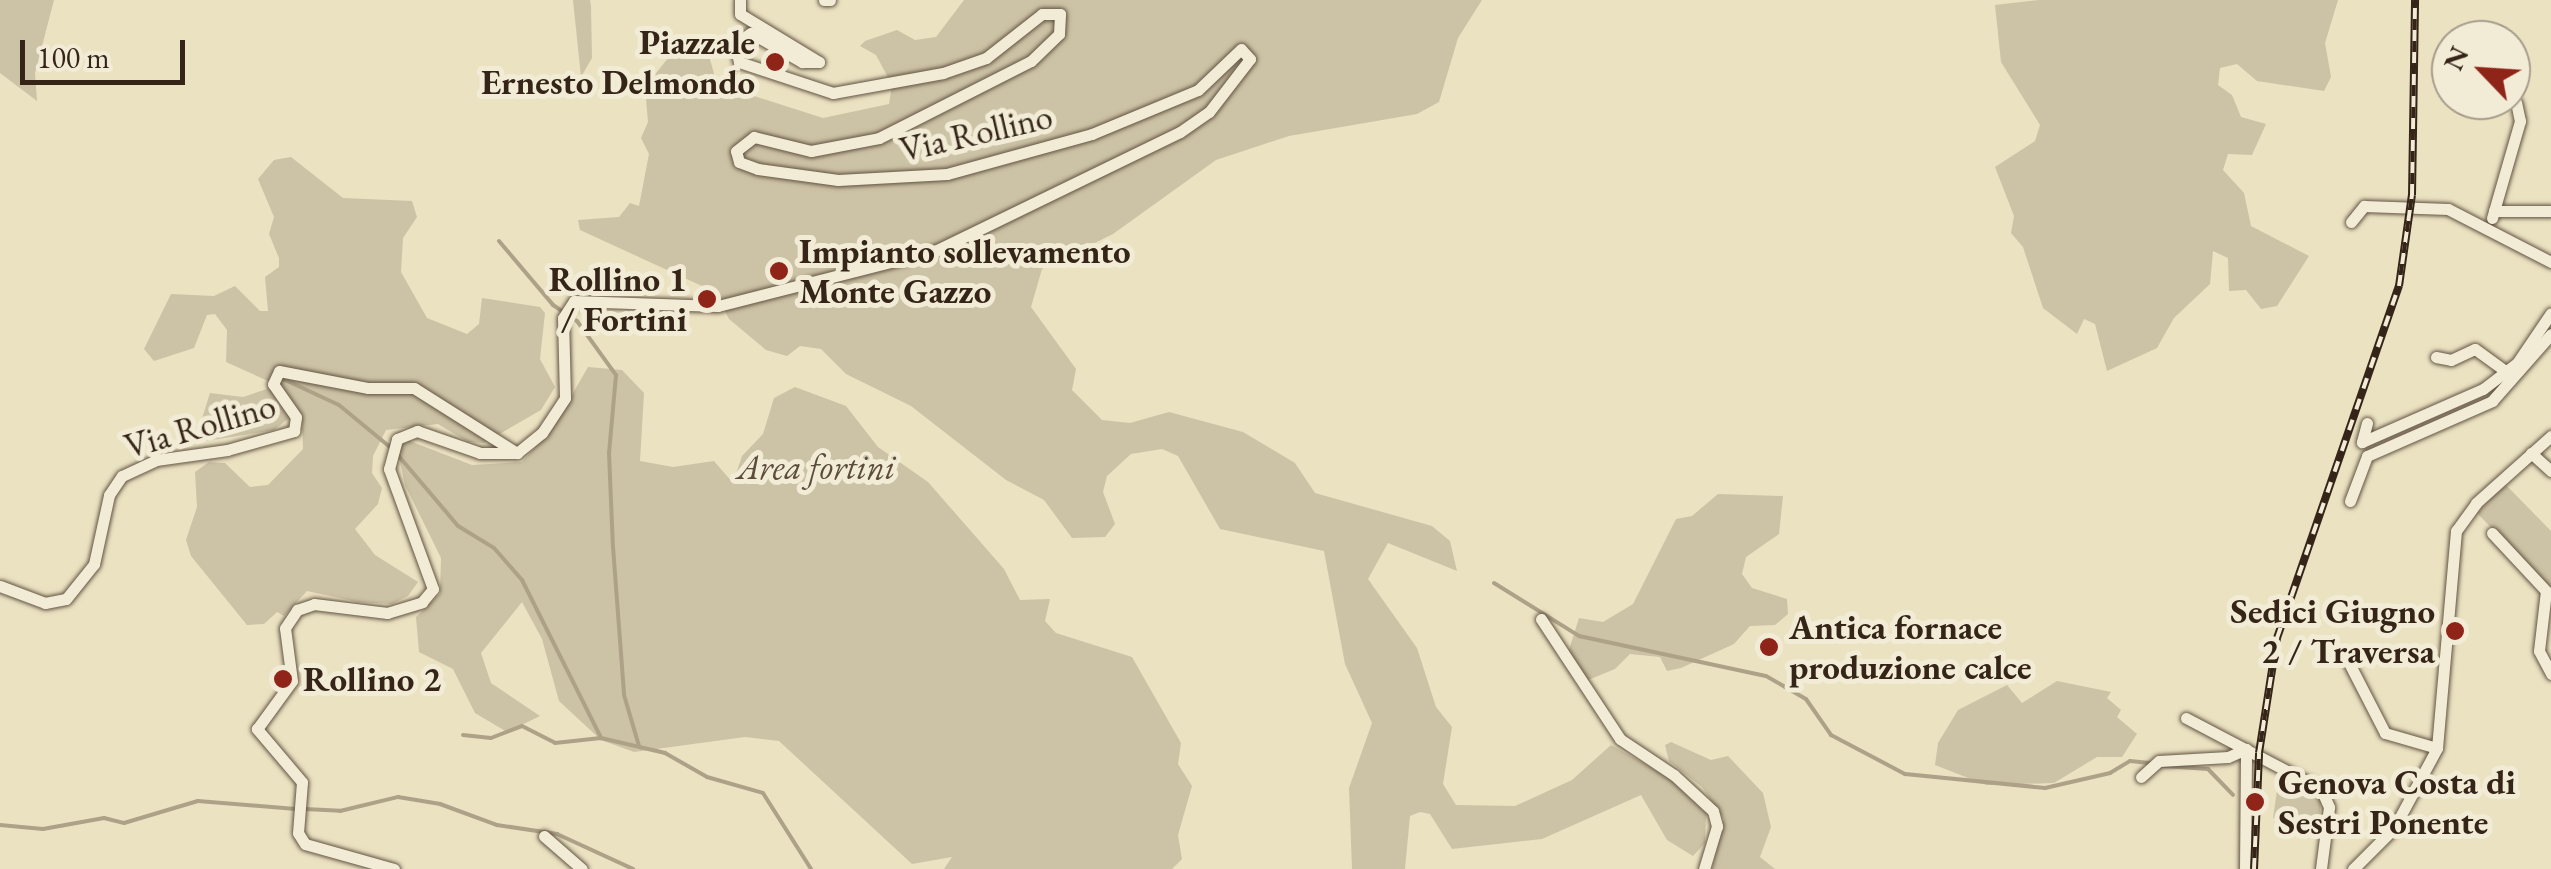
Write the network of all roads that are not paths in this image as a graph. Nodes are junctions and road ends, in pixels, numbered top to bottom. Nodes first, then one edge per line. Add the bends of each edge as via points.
1 (740, 0) edge
2 (2520, 120) edge
3 (2494, 211) junction
4 (2551, 211) edge
5 (2351, 222) dead end
6 (2489, 226) junction
7 (2551, 262) edge
8 (2551, 313) edge
9 (2551, 334) edge
10 (2436, 357) dead end
11 (2507, 372) junction
12 (2366, 422) dead end
13 (2551, 436) edge
14 (517, 453) junction
15 (2531, 453) junction
16 (2551, 471) edge
17 (2350, 501) dead end
18 (2492, 533) dead end
19 (0, 586) edge
20 (1542, 619) dead end
21 (2348, 661) dead end
22 (2551, 674) edge
23 (2186, 718) dead end
24 (2436, 748) junction
25 (2246, 749) junction
26 (2142, 777) dead end
27 (544, 836) dead end
28 (394, 869) edge
29 (582, 869) edge
30 (1704, 869) edge
31 (2244, 869) edge
32 (2320, 869) edge
33 (2353, 869) edge

1 - 14 street, Via Rollino via 740,14 819,62 802,62 751,33 735,44 739,62 833,93 958,68 1014,41 1042,14 1060,14 1059,34 1031,61 879,138 811,151 754,137 736,151 739,162 758,170 838,180 946,174 1092,134 1198,90 1241,49 1250,59 1209,112 1180,132 936,250 718,306 574,301 564,318 564,398 542,433
2 - 3 street
3 - 4 street
3 - 6 street
5 - 6 street via 2360,208 2373,205 2448,209
6 - 7 street
8 - 11 street
9 - 17 street via 2492,401 2367,456
10 - 11 street via 2451,360 2475,349
11 - 12 street via 2454,404 2362,442
13 - 15 street
14 - 19 street, Via Rollino via 414,388 368,388 279,371 273,384 296,417 294,431 156,460 122,476 109,495 94,564 66,599 45,603
14 - 28 street via 480,454 435,434 402,435 389,469 432,574 430,597 373,614 308,604 285,628 292,681 256,729 302,782 300,838 338,858
15 - 16 street
15 - 24 street via 2456,531
18 - 22 street via 2546,591 2538,651
20 - 30 street via 1617,736 1712,811 1717,826
21 - 24 street via 2385,733
23 - 25 street
24 - 33 street via 2394,828
25 - 26 street via 2228,757 2159,762
25 - 31 street
25 - 32 street via 2328,796
27 - 29 street

